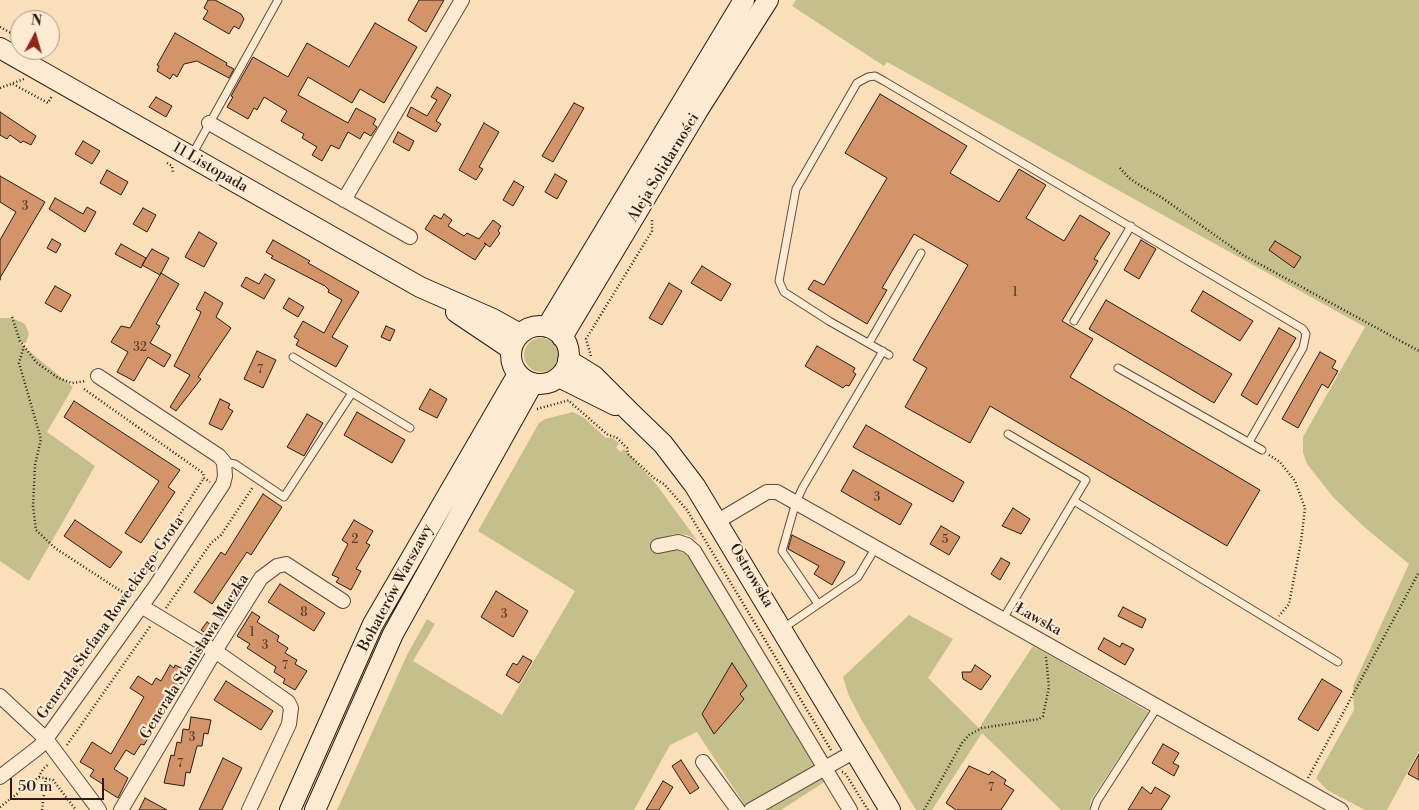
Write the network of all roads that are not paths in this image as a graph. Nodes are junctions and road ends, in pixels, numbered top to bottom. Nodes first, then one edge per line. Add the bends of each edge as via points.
1 (278, 0) edge
2 (462, 0) edge
3 (744, 0) edge
4 (768, 0) edge
5 (7, 50) edge
6 (210, 123) junction
7 (191, 157) junction
8 (344, 200) junction
9 (1131, 226) junction
10 (410, 237) dead end
11 (921, 253) dead end
12 (1074, 321) dead end
13 (554, 332) junction
14 (516, 341) junction
15 (869, 343) junction
16 (293, 357) dead end
17 (564, 368) junction
18 (1118, 368) dead end
19 (98, 376) road end
20 (525, 379) junction
21 (352, 393) junction
22 (410, 428) dead end
23 (1008, 434) dead end
24 (1249, 442) junction
25 (1262, 450) road end
26 (224, 462) junction
27 (1074, 501) junction
28 (796, 502) junction
29 (718, 521) junction
30 (658, 546) dead end
31 (876, 547) junction
32 (343, 601) dead end
33 (818, 604) junction
34 (141, 606) junction
35 (1004, 619) junction
36 (782, 629) junction
37 (215, 651) junction
38 (1338, 662) dead end
39 (0, 696) edge
40 (1158, 706) junction
41 (41, 734) junction
42 (855, 751) junction
43 (703, 762) dead end
44 (832, 770) junction
45 (0, 776) edge
46 (1336, 809) edge
47 (99, 810) edge
48 (121, 810) edge
49 (249, 810) edge
50 (290, 810) edge
51 (315, 810) edge
52 (738, 810) edge
53 (751, 810) edge
54 (850, 810) edge
55 (890, 810) edge
56 (1094, 810) edge

1 - 6 lane
2 - 8 street
3 - 13 main road, Aleja Solidarności
4 - 13 main road, Aleja Solidarności
5 - 7 main road, 11 Listopada
6 - 7 lane
6 - 8 street
7 - 14 main road, 11 Listopada
8 - 10 street
9 - 12 lane
9 - 15 lane via 875,76 862,79 796,189 779,281 784,292
9 - 24 lane via 1303,329 1306,334 1303,348
11 - 15 lane
13 - 14 main road via 533,327
13 - 17 main road via 568,352
14 - 20 main road via 511,358
15 - 28 lane via 886,353
16 - 21 lane
17 - 20 main road via 552,382
17 - 29 main road, Ostrowska via 631,413 662,444
18 - 24 lane
19 - 26 street
20 - 50 main road, Bohaterów Warszawy via 373,624
20 - 51 main road, Bohaterów Warszawy via 393,634
21 - 22 lane
21 - 26 lane via 284,496 235,464
23 - 27 lane via 1086,480
24 - 25 lane
26 - 34 street, Generała Stefana Roweckiego-Grota via 225,476 220,488
27 - 35 lane
27 - 38 lane
28 - 29 street, Ławska via 777,492 767,492
28 - 31 street, Ławska
28 - 33 lane via 782,551
29 - 36 main road, Ostrowska
30 - 44 street via 678,542 694,551
31 - 33 lane via 858,578
31 - 35 street, Ławska
32 - 37 street, Generała Stanisława Maczka via 282,564 258,582
33 - 36 lane
34 - 37 street
34 - 41 street, Generała Stefana Roweckiego-Grota
35 - 40 street, Ławska
36 - 42 main road, Ostrowska
37 - 48 street, Generała Stanisława Maczka
37 - 49 street via 288,702 291,708 289,724
39 - 41 street
40 - 46 street, Ławska
40 - 56 lane
41 - 45 street, Generała Stefana Roweckiego-Grota via 39,747
41 - 47 street
42 - 44 street
42 - 55 main road, Ostrowska
43 - 52 street
44 - 53 street
44 - 54 street

